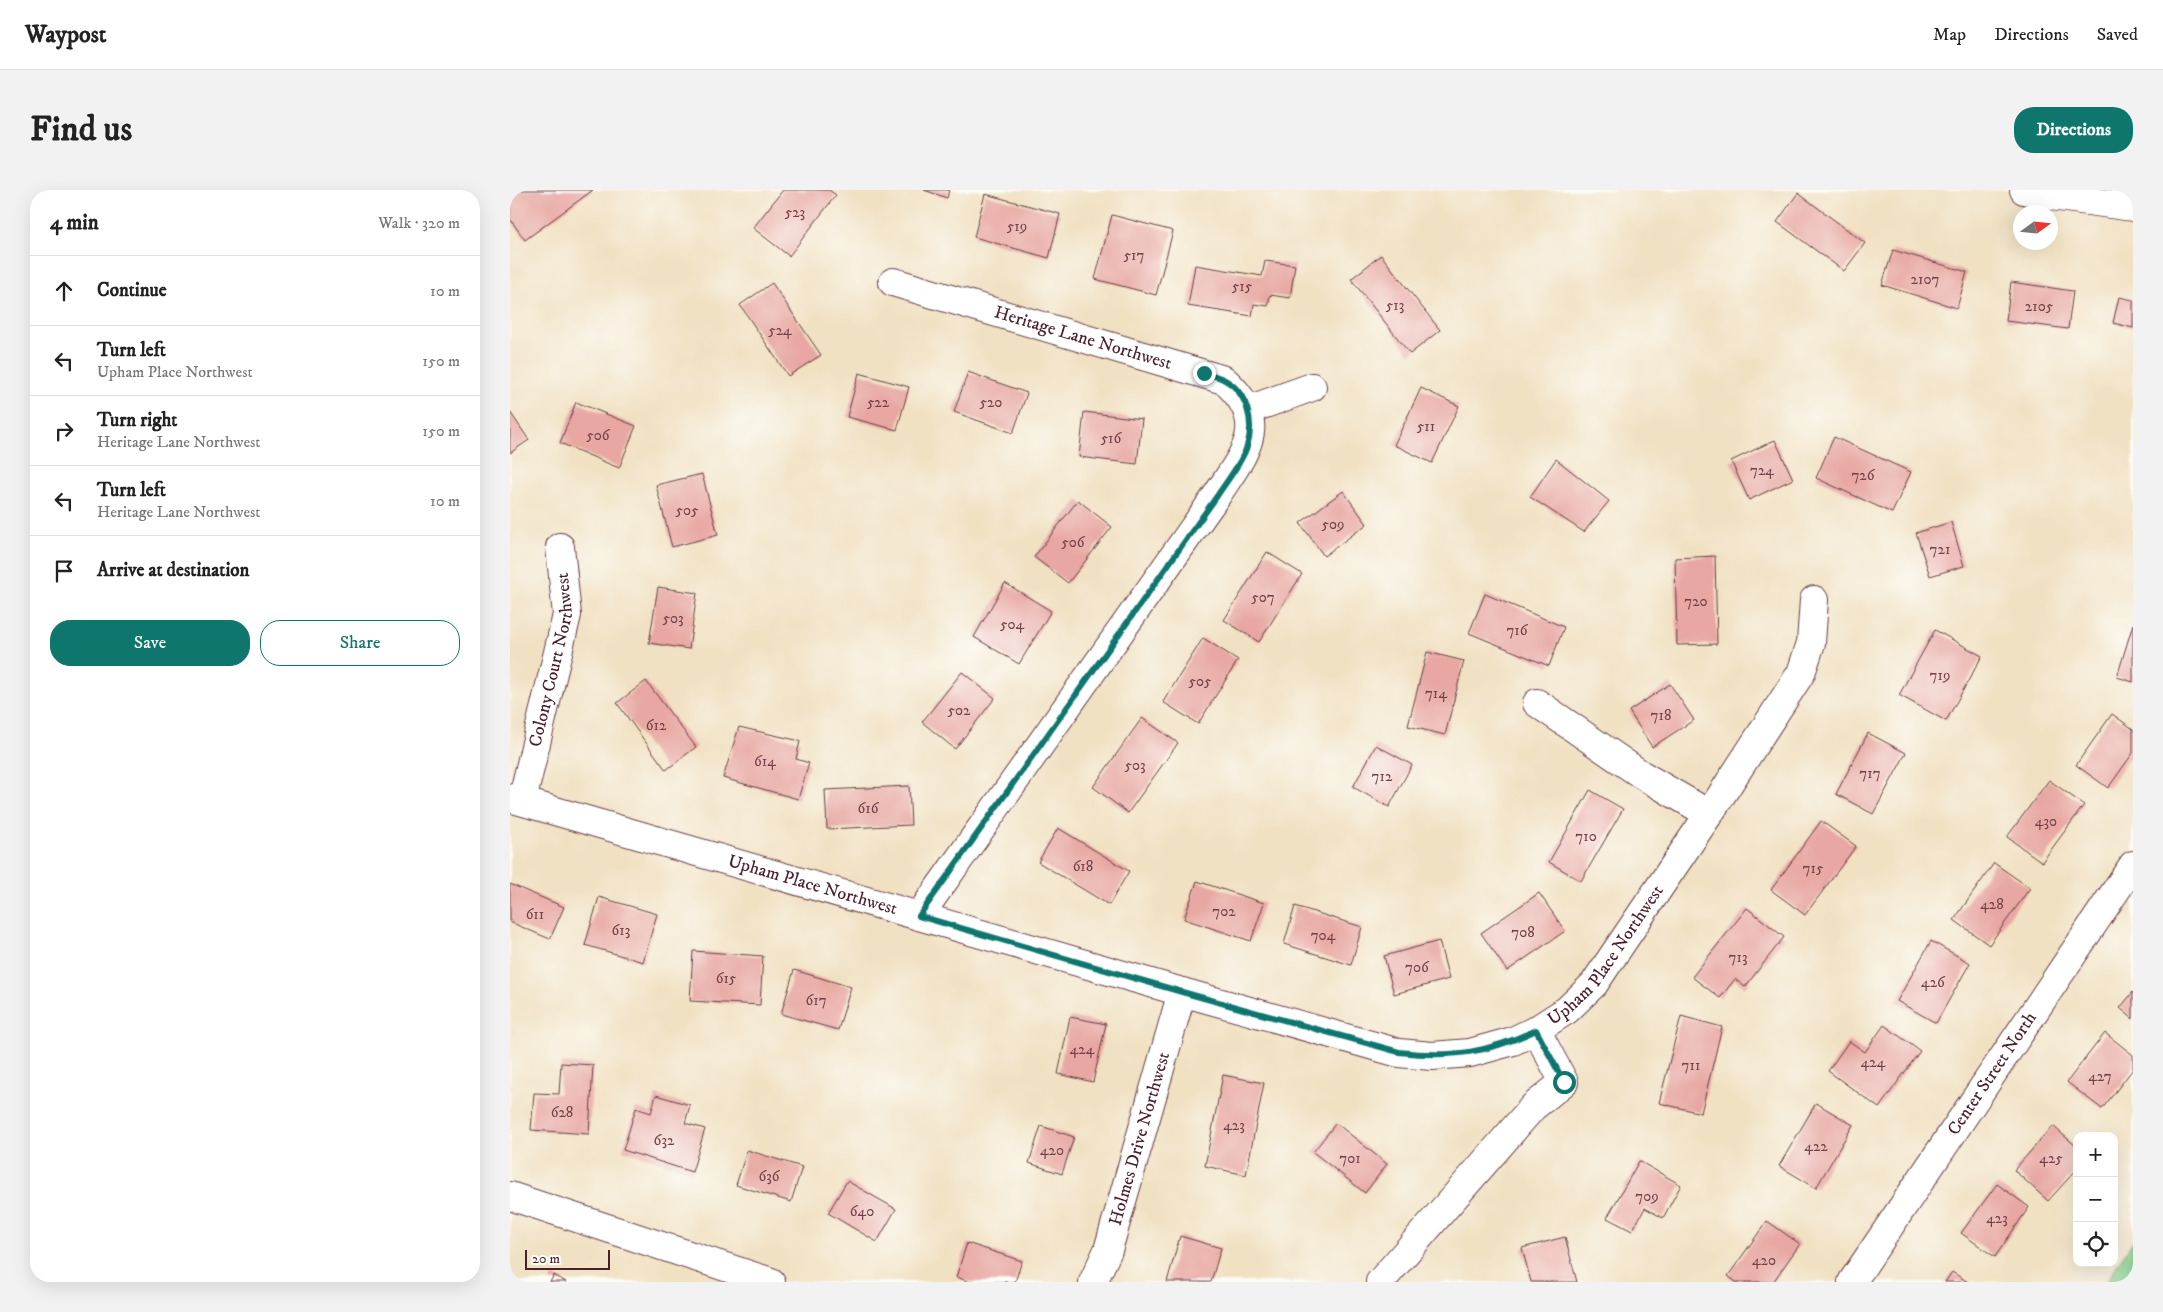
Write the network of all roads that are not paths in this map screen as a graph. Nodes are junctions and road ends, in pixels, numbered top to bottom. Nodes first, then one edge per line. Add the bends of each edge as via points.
1 (2024, 190) edge
2 (2133, 207) edge
3 (894, 282) dead end
4 (1312, 387) dead end
5 (1248, 410) junction
6 (560, 547) dead end
7 (1814, 600) dead end
8 (1537, 703) dead end
9 (516, 800) edge
10 (1709, 814) junction
11 (2133, 865) edge
12 (919, 916) junction
13 (1182, 992) junction
14 (1536, 1030) junction
15 (510, 1196) edge
16 (771, 1282) edge
17 (1094, 1282) edge
18 (1380, 1282) edge
19 (1852, 1282) edge

1 - 2 street
3 - 5 street, Heritage Lane Northwest via 1224,380 1238,393
4 - 5 street
5 - 12 street via 1251,428 1247,448 1217,496
6 - 9 street, Colony Court Northwest via 567,615
7 - 10 street, Upham Place Northwest via 1811,643 1801,673
8 - 10 street via 1642,776
9 - 12 street, Upham Place Northwest
10 - 14 street, Upham Place Northwest via 1594,984 1567,1010
11 - 19 street, Center Street North
12 - 13 street, Upham Place Northwest
13 - 14 street, Upham Place Northwest via 1399,1052 1432,1056 1470,1053 1513,1041
13 - 17 street, Holmes Drive Northwest via 1108,1250
14 - 18 street via 1564,1082 1534,1106
15 - 16 street

